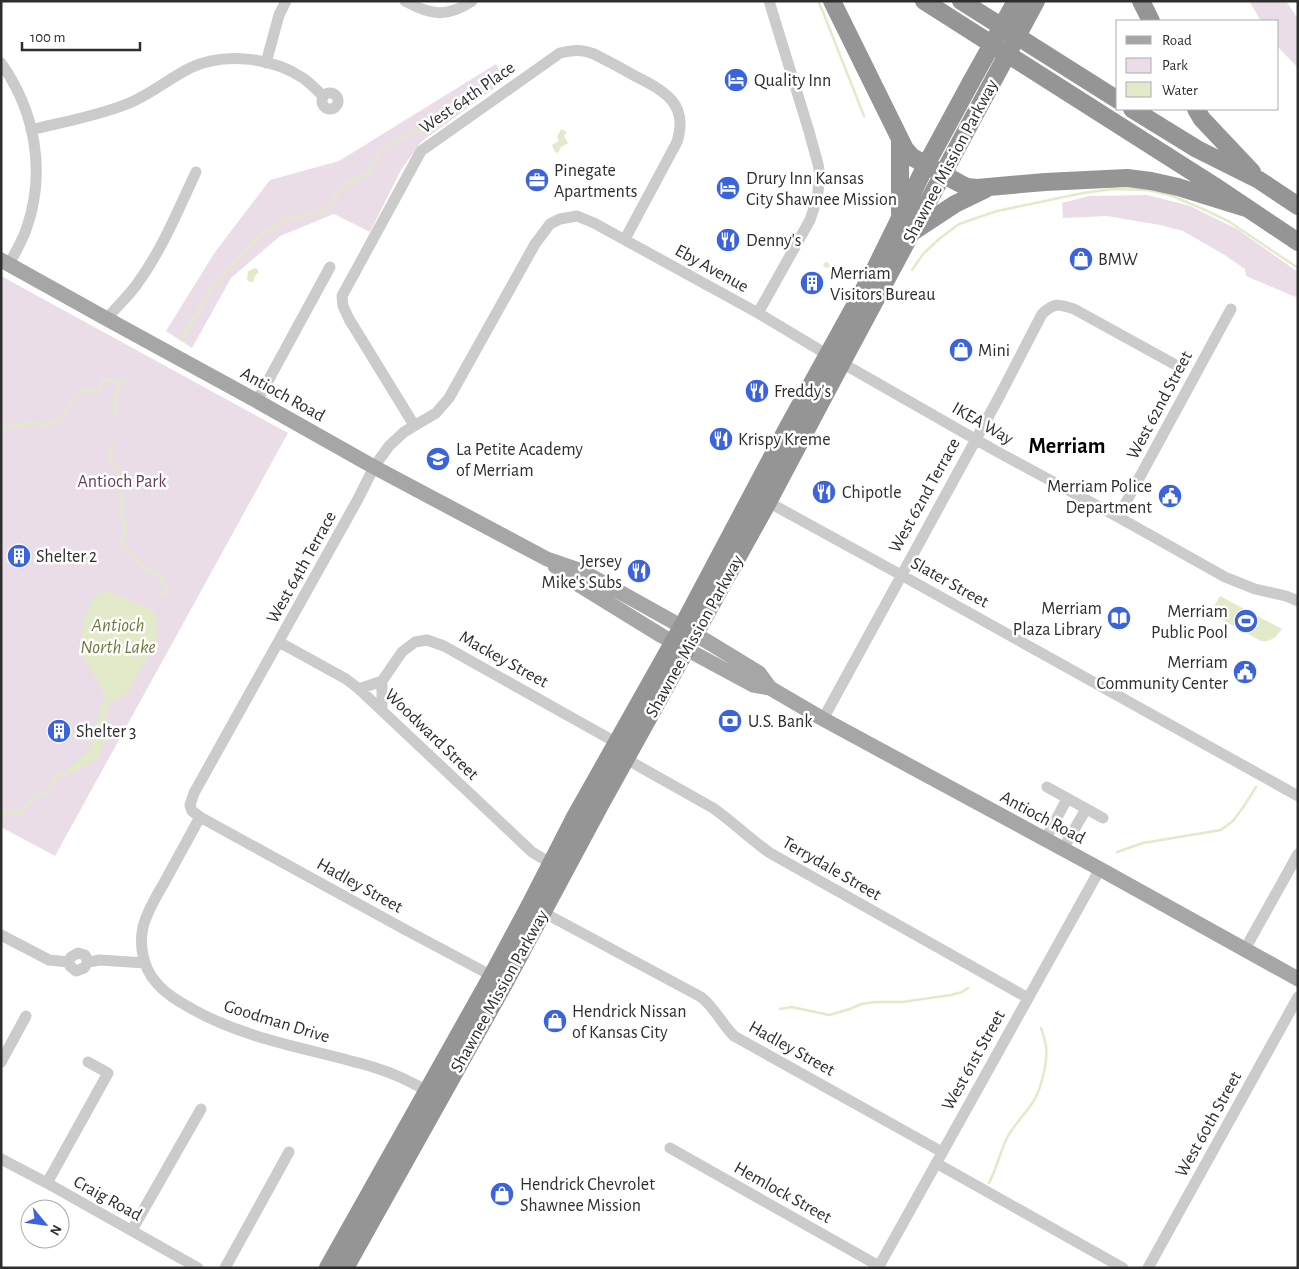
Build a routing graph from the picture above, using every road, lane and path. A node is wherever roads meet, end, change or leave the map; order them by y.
1 (286, 1) edge
2 (405, 1) edge
3 (472, 1) edge
4 (770, 1) edge
5 (832, 1) edge
6 (924, 1) edge
7 (961, 1) edge
8 (1016, 1) edge
9 (1036, 1) edge
10 (1141, 1) edge
11 (1150, 20) edge
12 (1, 63) edge
13 (266, 63) junction
14 (323, 96) dead end
15 (1116, 99) edge
16 (1134, 110) edge
17 (1197, 110) edge
18 (31, 130) junction
19 (900, 140) junction
20 (926, 166) junction
21 (196, 172) dead end
22 (943, 175) junction
23 (1259, 180) junction
24 (990, 187) junction
25 (1298, 206) edge
26 (1249, 209) junction
27 (900, 217) junction
28 (560, 219) joint
29 (911, 233) junction
30 (625, 239) junction
31 (1298, 242) edge
32 (5, 263) edge
33 (330, 267) dead end
34 (1231, 309) dead end
35 (758, 313) junction
36 (107, 319) junction
37 (835, 359) junction
38 (1174, 364) dead end
39 (257, 401) junction
40 (414, 424) junction
41 (975, 439) junction
42 (777, 449) junction
43 (374, 467) junction
44 (768, 502) junction
45 (1118, 517) junction
46 (901, 574) junction
47 (1298, 601) edge
48 (684, 638) junction
49 (279, 642) junction
50 (382, 681) junction
51 (359, 688) junction
52 (382, 709) junction
53 (823, 719) junction
54 (617, 743) junction
55 (626, 759) junction
56 (1047, 788) dead end
57 (1298, 796) edge
58 (1067, 799) junction
59 (1086, 809) junction
60 (200, 817) junction
61 (1103, 818) dead end
62 (1045, 840) junction
63 (1063, 849) junction
64 (1298, 854) edge
65 (552, 864) junction
66 (1100, 869) junction
67 (537, 908) junction
68 (1, 935) edge
69 (1245, 949) junction
70 (145, 963) junction
71 (498, 979) junction
72 (1298, 979) edge
73 (1298, 996) edge
74 (1028, 998) junction
75 (26, 1016) dead end
76 (5, 1047) edge
77 (1, 1062) edge
78 (88, 1062) dead end
79 (433, 1095) junction
80 (201, 1109) dead end
81 (670, 1148) dead end
82 (289, 1152) dead end
83 (942, 1152) junction
84 (1, 1159) edge
85 (936, 1163) junction
86 (47, 1183) junction
87 (132, 1230) junction
88 (878, 1267) edge
89 (198, 1268) edge
90 (225, 1268) edge
91 (328, 1268) edge
92 (345, 1268) edge
93 (1123, 1268) edge
94 (1148, 1268) edge

1 - 13 street
2 - 3 street
4 - 35 street
5 - 19 highway
6 - 26 highway
7 - 15 highway
8 - 20 highway, Shawnee Mission Parkway, bridge
9 - 22 highway, Shawnee Mission Parkway, bridge
10 - 11 highway
12 - 18 street
13 - 14 street
13 - 18 street
16 - 23 highway
17 - 23 highway
18 - 32 street
19 - 20 highway
19 - 27 highway
20 - 22 highway
20 - 27 highway, Shawnee Mission Parkway
21 - 36 street
22 - 24 highway
22 - 29 highway, Shawnee Mission Parkway
23 - 25 highway
24 - 26 highway
24 - 29 highway
26 - 31 highway
27 - 37 highway, Shawnee Mission Parkway
28 - 30 street, Eby Avenue
28 - 40 street, West 64th Terrace
29 - 37 highway, Shawnee Mission Parkway
30 - 35 street, Eby Avenue
30 - 40 street, West 64th Place
32 - 36 main road, Antioch Road
33 - 39 street
34 - 45 street, West 62nd Street
35 - 37 street, Eby Avenue
36 - 39 main road, Antioch Road
37 - 41 street, IKEA Way
37 - 42 highway, Shawnee Mission Parkway
37 - 44 highway, Shawnee Mission Parkway
38 - 41 street, West 62nd Terrace
39 - 43 main road, Antioch Road
40 - 43 street, West 64th Terrace
41 - 45 street, IKEA Way
41 - 46 street, West 62nd Terrace
42 - 44 highway
42 - 48 highway, Shawnee Mission Parkway
43 - 48 main road, Antioch Road
43 - 49 street, West 64th Terrace
44 - 46 street, Slater Street
44 - 48 highway, Shawnee Mission Parkway
45 - 47 street, IKEA Way
46 - 53 street, West 62nd Terrace
46 - 57 street, Slater Street
48 - 53 main road, Antioch Road
48 - 54 highway, Shawnee Mission Parkway
48 - 55 highway, Shawnee Mission Parkway
49 - 51 street, Woodward Street
49 - 60 street, West 64th Terrace
50 - 51 street
50 - 52 street
50 - 54 street, Mackey Street
51 - 52 street, Woodward Street
52 - 65 street, Woodward Street
53 - 62 main road, Antioch Road
54 - 65 highway, Shawnee Mission Parkway
55 - 67 highway, Shawnee Mission Parkway
55 - 74 street, Terrydale Street
56 - 58 street
58 - 59 street
58 - 62 street
59 - 61 street
59 - 63 street
60 - 70 street
60 - 71 street, Hadley Street
62 - 63 main road, Antioch Road
63 - 66 main road, Antioch Road
64 - 69 street
65 - 67 highway, Shawnee Mission Parkway
66 - 69 main road, Antioch Road
66 - 74 street, West 61st Street
67 - 71 highway, Shawnee Mission Parkway
67 - 83 street, Hadley Street
68 - 70 street
69 - 72 main road, Antioch Road
70 - 79 street, Goodman Drive
71 - 79 highway, Shawnee Mission Parkway
73 - 94 street, West 60th Street
74 - 83 street, West 61st Street
75 - 76 street
76 - 77 street
78 - 86 street
79 - 91 highway, Shawnee Mission Parkway
79 - 92 highway, Shawnee Mission Parkway
80 - 87 street
81 - 88 street, Hemlock Street
82 - 90 street
83 - 85 street, West 61st Street
84 - 86 street, Craig Road
85 - 88 street, West 61st Street
85 - 93 street
86 - 87 street, Craig Road
87 - 89 street, Craig Road

